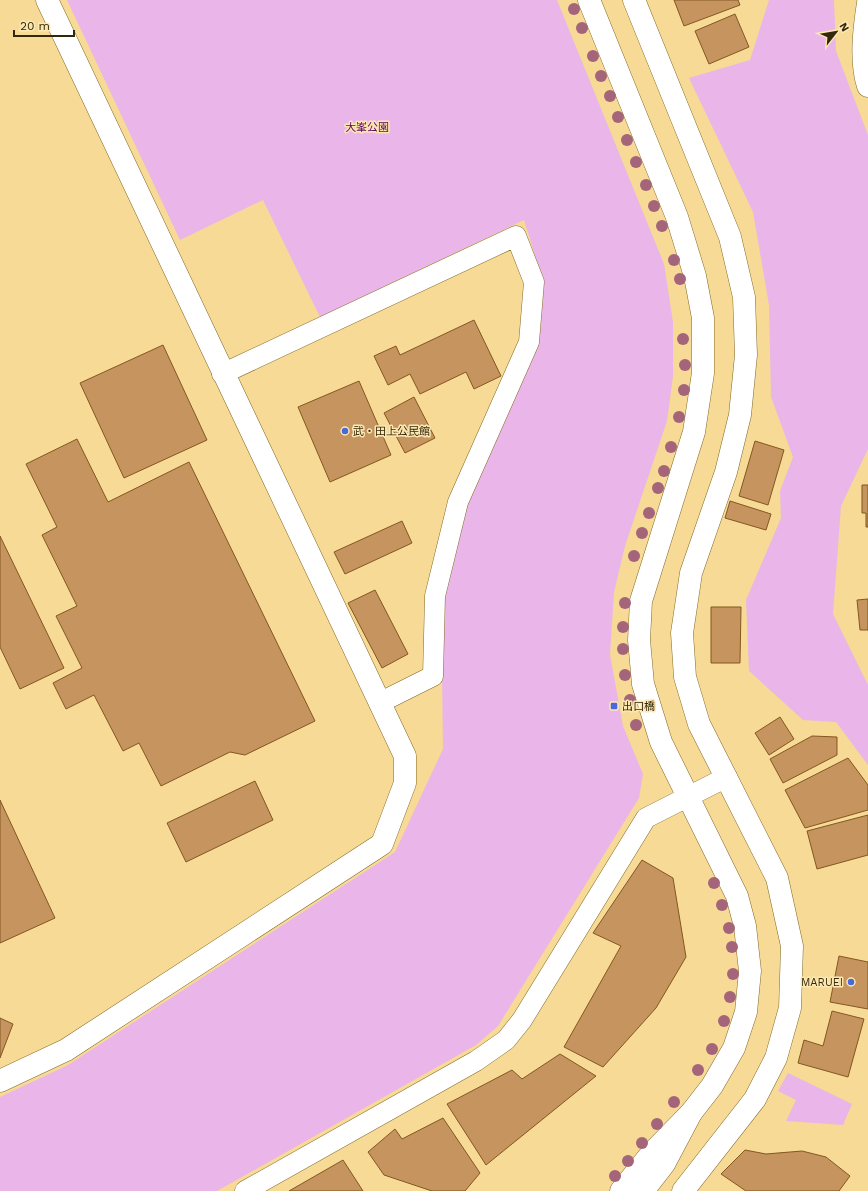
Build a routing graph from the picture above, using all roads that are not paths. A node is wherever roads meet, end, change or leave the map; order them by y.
1 (46, 0) edge
2 (589, 0) edge
3 (634, 0) edge
4 (868, 3) edge
5 (868, 86) edge
6 (222, 374) junction
7 (379, 703) junction
8 (727, 777) junction
9 (687, 796) junction
10 (0, 1081) edge
11 (691, 1113) junction
12 (245, 1191) edge
13 (621, 1191) edge
14 (643, 1191) edge
15 (683, 1191) edge

1 - 6 main road
2 - 9 main road
3 - 8 main road
4 - 5 main road
6 - 7 main road
6 - 7 street
7 - 10 main road
8 - 9 street
8 - 15 main road
9 - 11 main road
9 - 12 street
11 - 13 main road
11 - 14 main road

